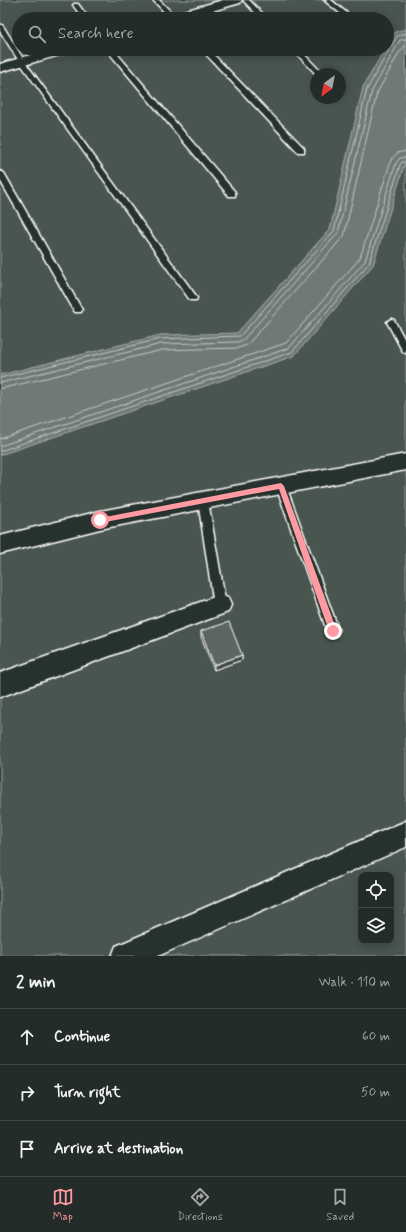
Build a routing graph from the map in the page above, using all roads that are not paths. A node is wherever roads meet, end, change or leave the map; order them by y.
1 (156, 0) edge
2 (236, 0) edge
3 (246, 0) edge
4 (327, 0) edge
5 (76, 5) dead end
6 (81, 12) edge
7 (167, 12) edge
8 (196, 12) edge
9 (258, 12) edge
10 (342, 12) edge
11 (0, 26) edge
12 (12, 46) edge
13 (18, 56) edge
14 (42, 56) edge
15 (114, 56) edge
16 (211, 56) edge
17 (302, 56) edge
18 (22, 62) junction
19 (0, 68) edge
20 (314, 68) edge
21 (301, 150) dead end
22 (0, 173) edge
23 (232, 194) dead end
24 (193, 298) dead end
25 (78, 310) dead end
26 (391, 322) dead end
27 (406, 350) edge
28 (406, 462) edge
29 (281, 486) junction
30 (203, 501) junction
31 (0, 545) edge
32 (220, 605) joint
33 (333, 631) dead end
34 (0, 685) edge
35 (406, 834) edge
36 (126, 956) edge

1 - 7 lane
2 - 8 street
3 - 9 lane
4 - 10 lane
5 - 6 lane
11 - 12 lane
13 - 18 lane
14 - 18 street
15 - 23 lane
16 - 21 lane
17 - 20 lane
18 - 19 street
18 - 24 lane
22 - 25 lane
26 - 27 lane
28 - 29 street
29 - 30 street
29 - 33 lane
30 - 31 street
30 - 32 lane
32 - 34 street
35 - 36 street

